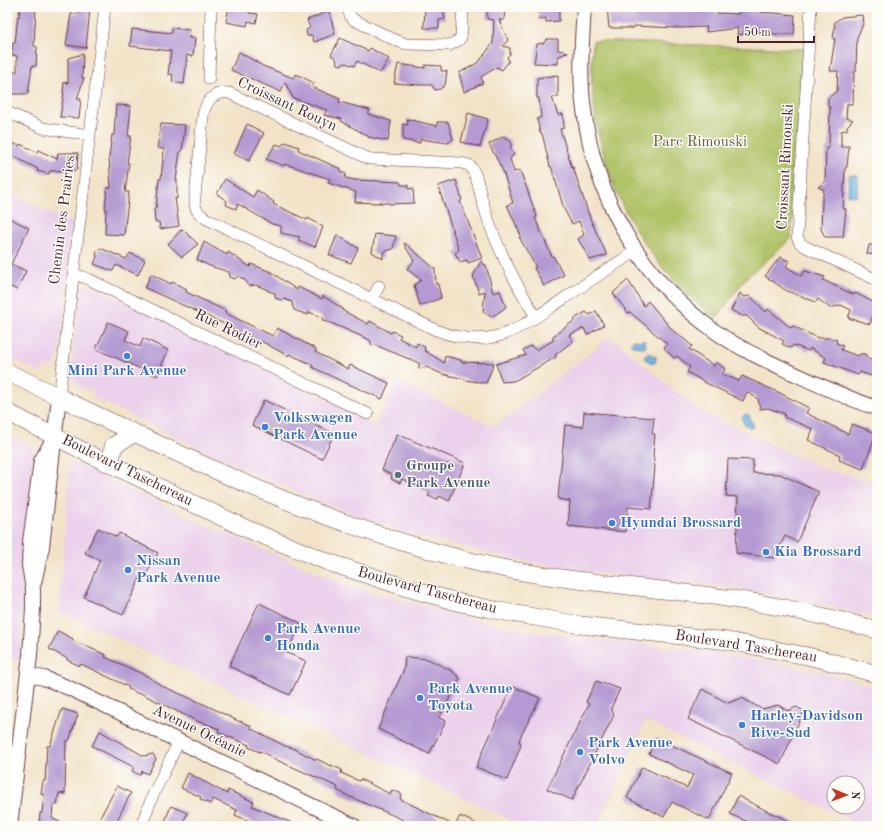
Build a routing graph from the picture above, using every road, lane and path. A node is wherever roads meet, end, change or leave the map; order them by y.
1 (105, 7) edge
2 (211, 7) edge
3 (348, 7) edge
4 (463, 7) edge
5 (584, 7) edge
6 (811, 7) edge
7 (209, 79) dead end
8 (7, 112) edge
9 (90, 134) junction
10 (636, 251) junction
11 (74, 274) junction
12 (877, 280) edge
13 (379, 286) dead end
14 (372, 299) junction
15 (536, 317) junction
16 (7, 372) edge
17 (60, 397) junction
18 (877, 408) edge
19 (7, 412) edge
20 (368, 414) dead end
21 (135, 433) junction
22 (55, 436) junction
23 (111, 464) junction
24 (877, 630) edge
25 (877, 674) edge
26 (28, 675) junction
27 (178, 741) junction
28 (10, 826) edge
29 (141, 826) edge
30 (354, 826) edge

1 - 9 street, Chemin des Prairies
2 - 7 street
3 - 4 street
5 - 10 street
6 - 12 street, Croissant Rimouski
8 - 9 street
9 - 11 street, Chemin des Prairies
10 - 15 street, Croissant Rouyn
10 - 18 street
11 - 17 street, Chemin des Prairies
11 - 20 street, Rue Rodier
13 - 14 street
14 - 15 street, Croissant Rouyn
14 - 15 street, Croissant Rouyn
16 - 17 main road
17 - 21 main road
17 - 22 street, Chemin des Prairies
19 - 22 main road, Boulevard Taschereau
21 - 23 main road
21 - 24 main road
22 - 23 main road, Boulevard Taschereau
22 - 26 street, Chemin des Prairies
23 - 25 main road, Boulevard Taschereau
26 - 27 street, Avenue Océanie
26 - 28 street, Chemin des Prairies
27 - 29 street
27 - 30 street, Avenue Océanie

